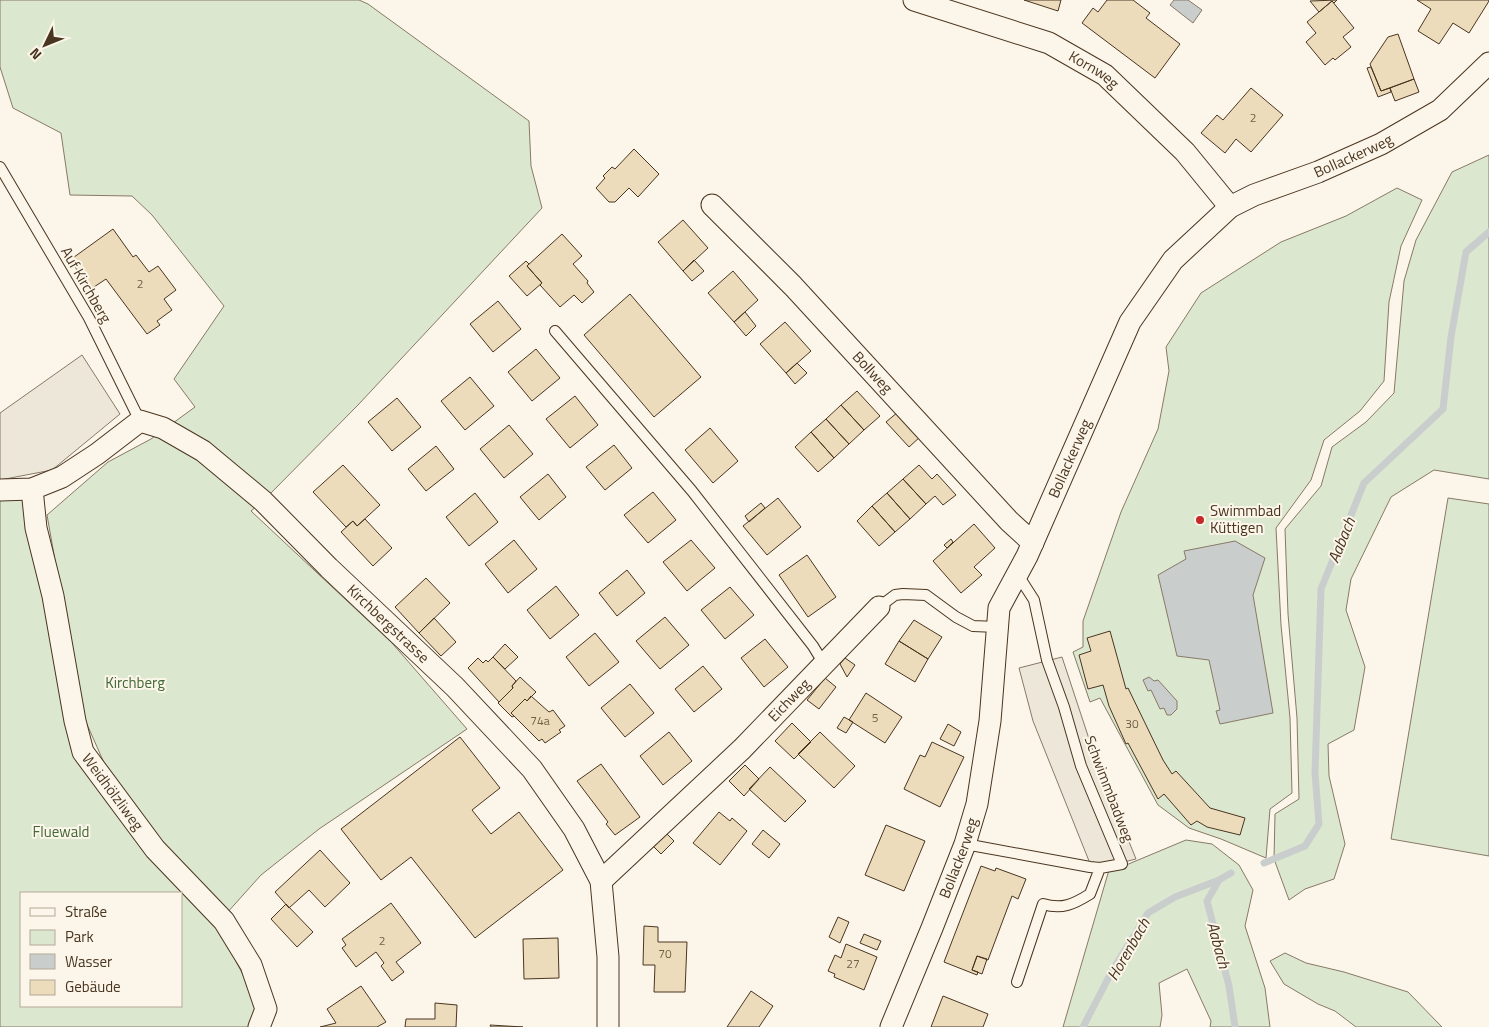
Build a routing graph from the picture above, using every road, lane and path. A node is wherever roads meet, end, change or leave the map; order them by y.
1 (914, 0) edge
2 (1489, 64) edge
3 (0, 167) edge
4 (712, 205) dead end
5 (1230, 207) junction
6 (556, 331) dead end
7 (140, 421) junction
8 (32, 489) junction
9 (0, 490) edge
10 (1032, 543) junction
11 (1018, 575) junction
12 (879, 607) joint
13 (998, 627) junction
14 (824, 664) junction
15 (964, 844) junction
16 (1100, 868) junction
17 (600, 881) junction
18 (1017, 982) dead end
19 (259, 1027) edge
20 (608, 1027) edge
21 (891, 1027) edge

1 - 5 street, Kornweg
2 - 5 street, Bollackerweg
3 - 7 lane, Auf Kirchberg
4 - 10 street, Bollweg
5 - 10 street, Bollackerweg
6 - 14 lane
7 - 8 street
7 - 17 street, Kirchbergstrasse
8 - 9 street
8 - 19 street, Weidhölzliweg
10 - 11 street, Bollackerweg
11 - 13 street, Bollackerweg
11 - 16 lane, Schwimmbadweg
12 - 13 lane, Eichweg
12 - 14 street, Eichweg
13 - 15 street, Bollackerweg
14 - 17 street, Eichweg
15 - 16 lane, Schwimmbadweg
15 - 21 street, Bollackerweg
16 - 18 lane
17 - 20 street, Kirchbergstrasse

